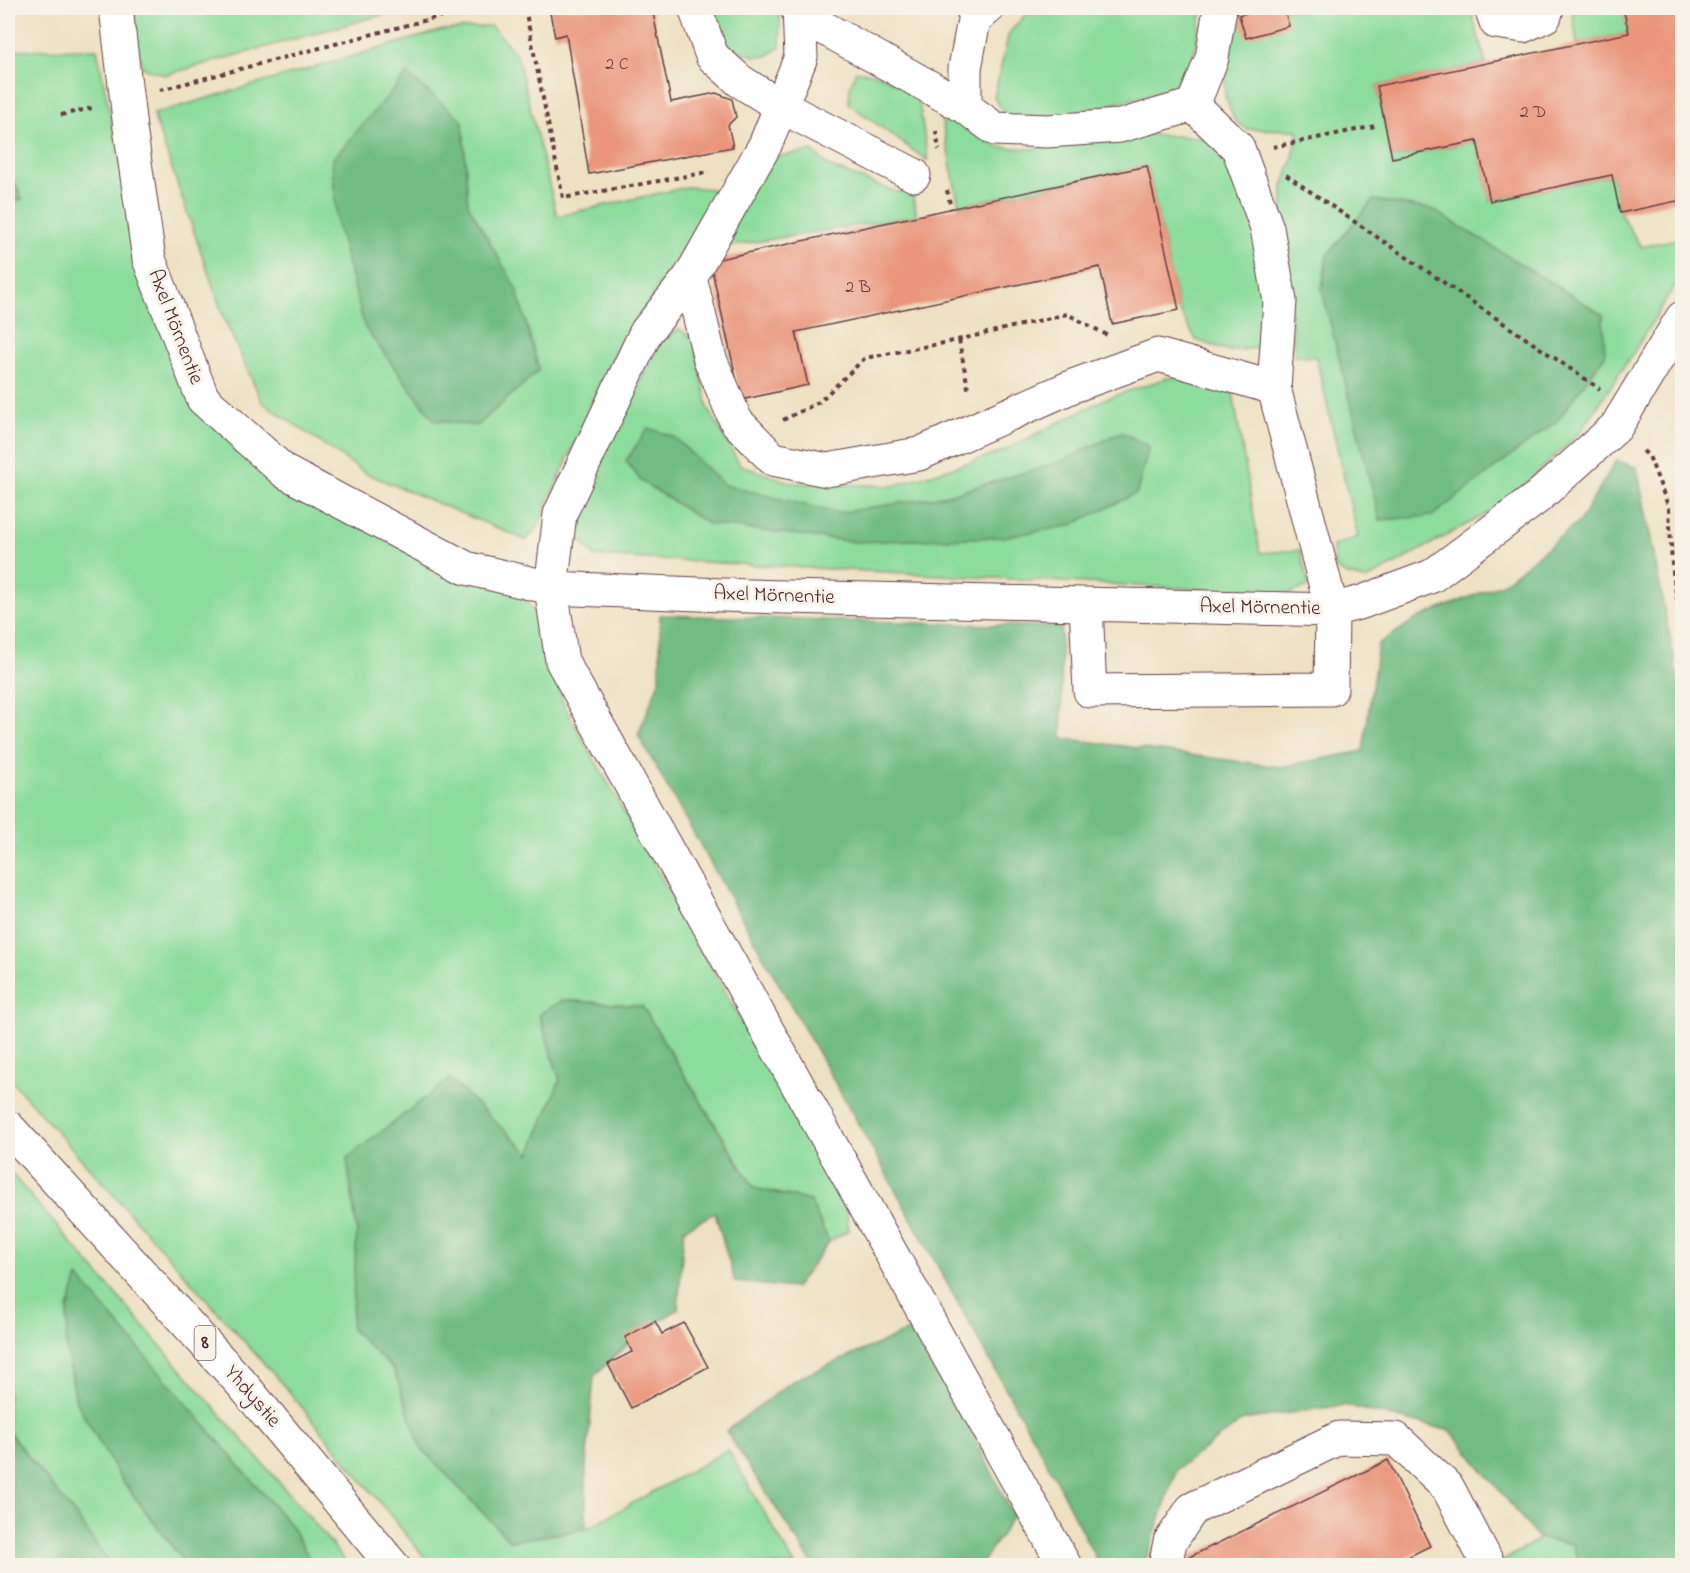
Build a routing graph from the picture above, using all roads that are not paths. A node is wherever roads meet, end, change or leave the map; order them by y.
1 (116, 8) edge
2 (694, 8) edge
3 (988, 8) edge
4 (1220, 8) edge
5 (1491, 8) edge
6 (1547, 8) edge
7 (799, 11) edge
8 (1193, 105) junction
9 (780, 106) junction
10 (965, 107) junction
11 (914, 175) dead end
12 (690, 277) junction
13 (1683, 318) edge
14 (1274, 388) junction
15 (551, 588) junction
16 (1086, 605) junction
17 (1332, 610) junction
18 (8, 1128) edge
19 (393, 1566) edge
20 (1065, 1566) edge
21 (1165, 1566) edge
22 (1489, 1566) edge

1 - 15 main road, Axel Mörnentie
2 - 9 main road
3 - 10 main road
4 - 8 main road
5 - 6 main road
7 - 9 main road
7 - 10 main road
8 - 10 main road
8 - 14 main road
9 - 11 main road
9 - 12 main road
12 - 14 main road
12 - 15 main road
13 - 17 main road, Axel Mörnentie
14 - 17 main road
15 - 16 main road, Axel Mörnentie
15 - 20 main road
16 - 17 main road, Axel Mörnentie
16 - 17 main road
18 - 19 main road, Yhdystie / 8
21 - 22 main road

